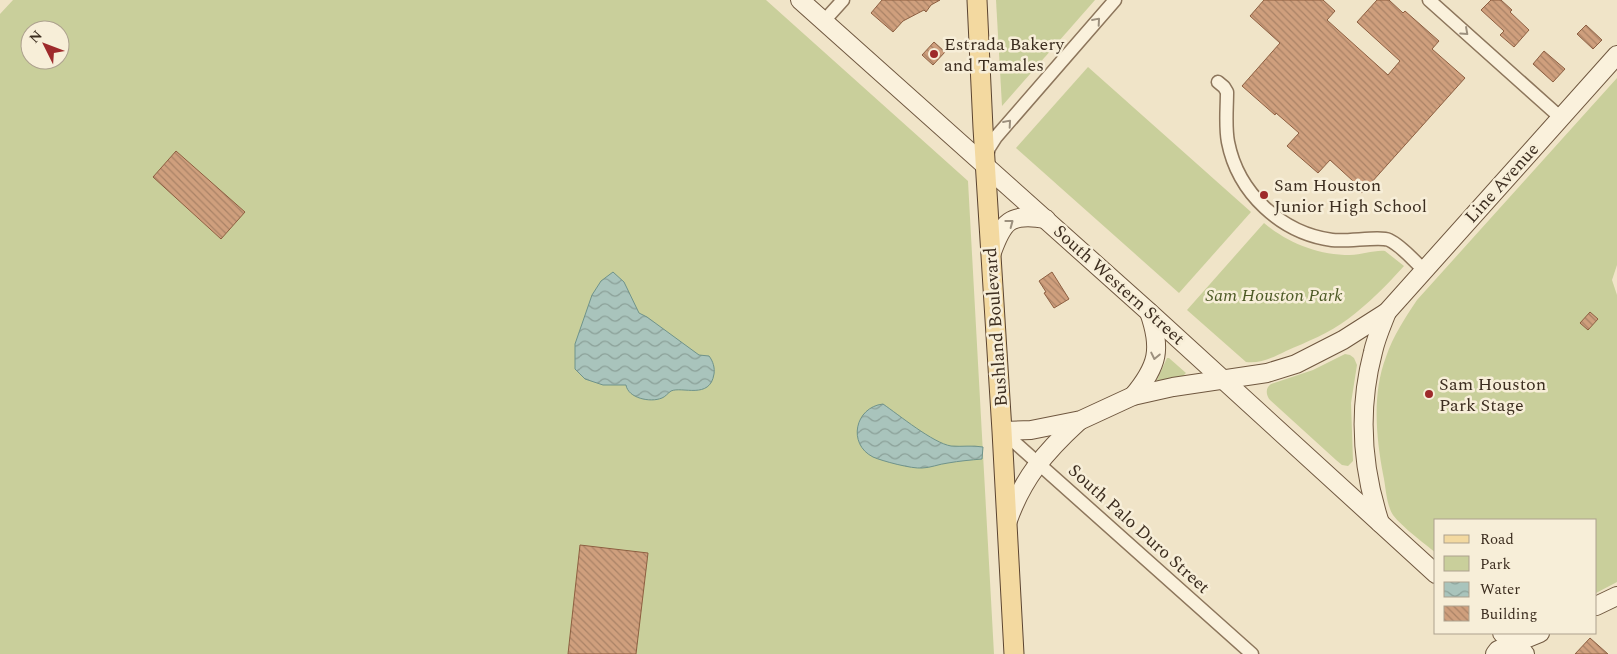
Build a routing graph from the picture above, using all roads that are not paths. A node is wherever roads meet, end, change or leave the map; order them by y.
1 (800, 0) edge
2 (843, 0) edge
3 (977, 0) edge
4 (1115, 0) edge
5 (1429, 0) edge
6 (824, 21) junction
7 (1617, 55) edge
8 (1218, 82) dead end
9 (1561, 118) junction
10 (985, 165) junction
11 (1046, 219) junction
12 (991, 255) junction
13 (1424, 270) junction
14 (1149, 312) junction
15 (1387, 312) junction
16 (1223, 380) junction
17 (1133, 396) junction
18 (1080, 420) junction
19 (1002, 432) junction
20 (1038, 463) junction
21 (1006, 523) junction
22 (1381, 524) junction
23 (1434, 572) edge
24 (1617, 596) edge
25 (1597, 606) edge
26 (1538, 634) edge
27 (1514, 644) edge
28 (1014, 654) edge
29 (1252, 654) edge
30 (1495, 654) edge

1 - 6 main road, South Western Street
2 - 6 street
3 - 10 main road, Bushland Boulevard
10 -> 4 street
5 -> 9 street
6 - 10 main road, South Western Street
7 - 9 main road, Line Avenue
8 - 13 street
9 - 13 main road, Line Avenue
10 - 11 main road, South Western Street
10 - 12 main road, Bushland Boulevard
12 -> 11 main road
11 - 14 main road, South Western Street
12 - 19 main road, Bushland Boulevard
13 - 15 main road, Line Avenue
14 - 16 main road, South Western Street
14 -> 17 main road
15 - 16 main road, Line Avenue
15 - 22 main road, Line Avenue
16 - 17 main road, Line Avenue
16 - 22 main road, South Western Street
17 - 18 main road, Line Avenue
18 - 19 main road
18 - 20 main road
19 - 20 street, South Palo Duro Street
19 - 21 main road, Bushland Boulevard
20 - 21 main road
20 - 29 street, South Palo Duro Street
21 - 28 main road, Bushland Boulevard
22 - 23 main road, South Western Street
24 - 25 main road
26 - 27 main road
27 - 30 main road

